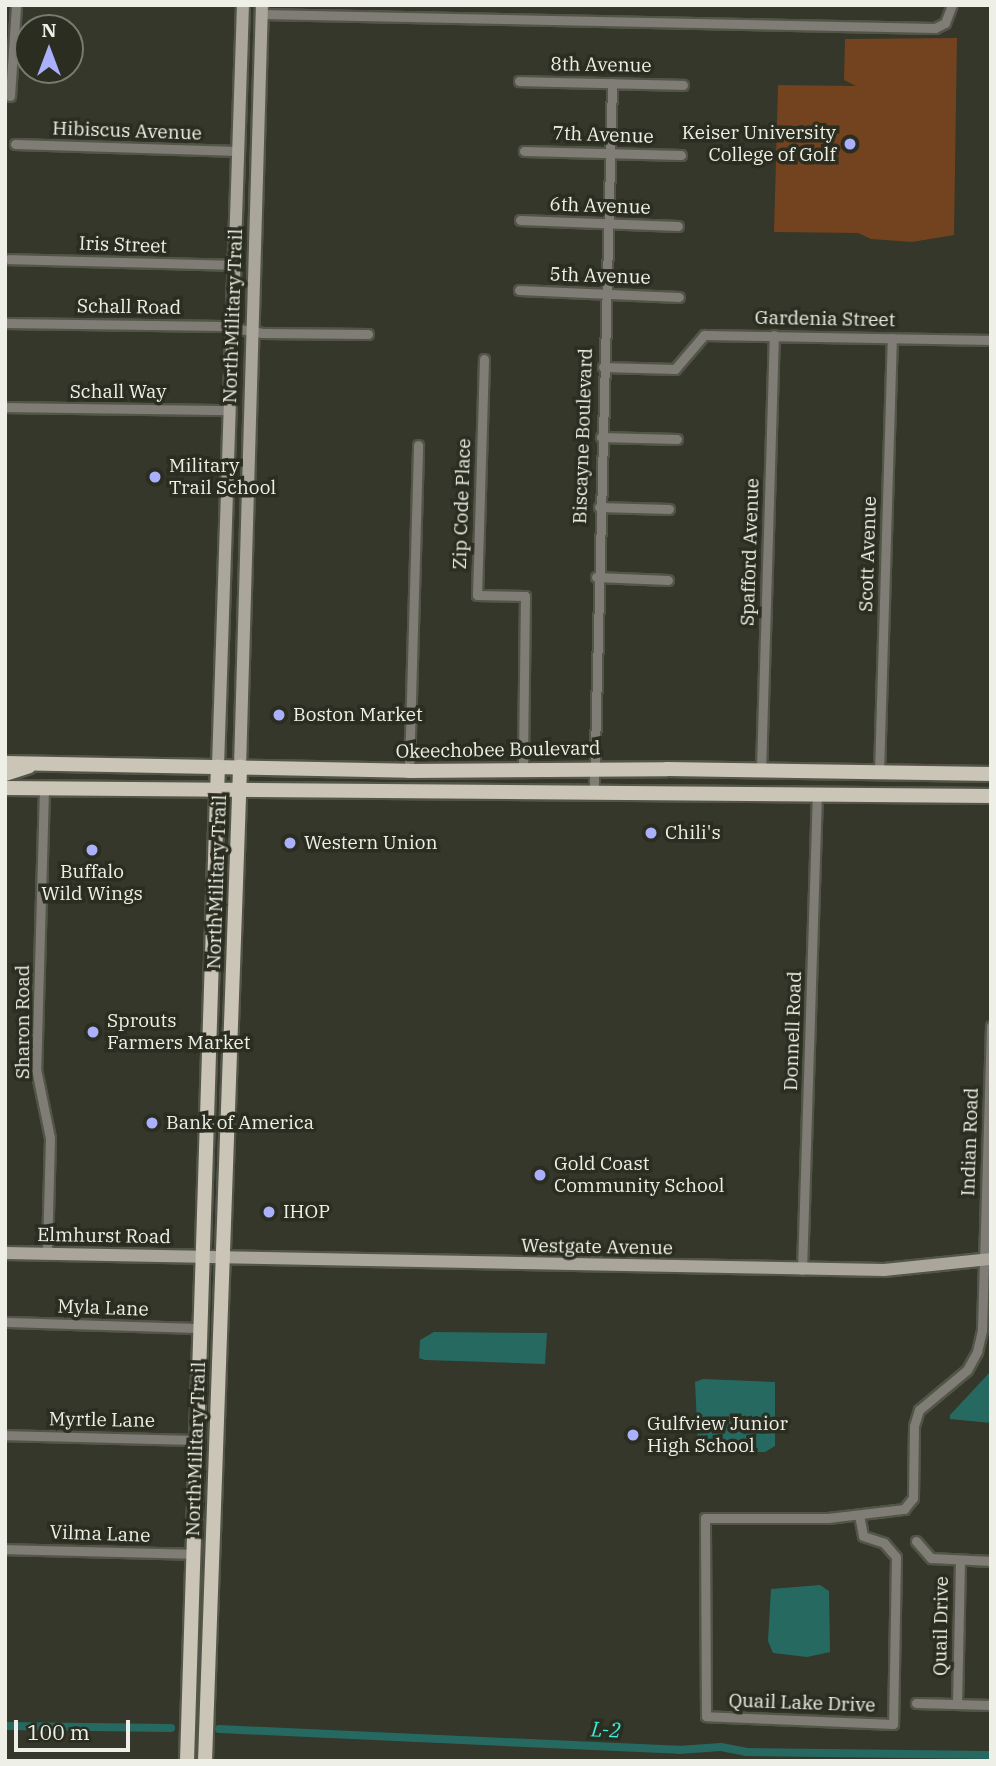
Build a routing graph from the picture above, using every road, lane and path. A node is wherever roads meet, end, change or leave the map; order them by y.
1 (16, 5) edge
2 (243, 5) edge
3 (951, 5) edge
4 (262, 9) edge
5 (519, 81) dead end
6 (612, 83) junction
7 (683, 85) dead end
8 (10, 96) dead end
9 (15, 144) dead end
10 (238, 151) junction
11 (524, 151) dead end
12 (610, 153) junction
13 (681, 155) dead end
14 (257, 173) junction
15 (520, 220) dead end
16 (608, 222) junction
17 (678, 226) dead end
18 (9, 259) dead end
19 (235, 265) junction
20 (519, 290) dead end
21 (606, 292) junction
22 (679, 297) dead end
23 (5, 323) edge
24 (233, 328) junction
25 (252, 331) junction
26 (368, 334) dead end
27 (774, 335) junction
28 (892, 338) junction
29 (991, 340) edge
30 (484, 359) dead end
31 (603, 367) junction
32 (5, 407) edge
33 (230, 410) junction
34 (601, 437) junction
35 (677, 439) dead end
36 (229, 440) junction
37 (418, 445) dead end
38 (248, 460) junction
39 (598, 507) junction
40 (669, 509) dead end
41 (596, 577) junction
42 (668, 580) dead end
43 (5, 763) edge
44 (33, 764) junction
45 (218, 766) junction
46 (240, 767) junction
47 (594, 769) junction
48 (761, 770) junction
49 (409, 771) junction
50 (523, 771) junction
51 (879, 772) junction
52 (5, 774) edge
53 (991, 774) edge
54 (5, 788) edge
55 (44, 789) junction
56 (594, 790) junction
57 (216, 792) junction
58 (239, 792) junction
59 (817, 793) junction
60 (991, 796) edge
61 (211, 980) junction
62 (991, 1026) edge
63 (227, 1085) junction
64 (5, 1253) edge
65 (47, 1254) junction
66 (202, 1256) junction
67 (222, 1257) junction
68 (987, 1259) edge
69 (802, 1270) junction
70 (5, 1322) edge
71 (200, 1328) junction
72 (5, 1435) edge
73 (198, 1440) junction
74 (859, 1515) junction
75 (195, 1529) junction
76 (916, 1541) dead end
77 (5, 1549) edge
78 (194, 1554) junction
79 (212, 1555) junction
80 (960, 1560) junction
81 (991, 1561) edge
82 (211, 1573) junction
83 (916, 1703) dead end
84 (957, 1704) junction
85 (991, 1705) edge
86 (187, 1761) edge
87 (205, 1761) edge

1 - 8 street
2 - 10 main road, North Military Trail
3 - 4 street
4 - 14 main road, North Military Trail
5 - 6 street, 8th Avenue
6 - 7 street, 8th Avenue
6 - 12 street, Biscayne Boulevard
9 - 10 street, Hibiscus Avenue
10 - 14 main road
10 - 19 main road, North Military Trail
11 - 12 street, 7th Avenue
12 - 13 street, 7th Avenue
12 - 16 street, Biscayne Boulevard
14 - 25 main road, North Military Trail
15 - 16 street, 6th Avenue
16 - 17 street, 6th Avenue
16 - 21 street, Biscayne Boulevard
18 - 19 street, Iris Street
19 - 24 main road, North Military Trail
20 - 21 street, 5th Avenue
21 - 22 street, 5th Avenue
21 - 31 street, Biscayne Boulevard
23 - 24 street, Schall Road
24 - 25 street, Schall Road
24 - 33 main road, North Military Trail
25 - 26 street, Schall Road
25 - 38 main road, North Military Trail
27 - 28 street, Gardenia Street
27 - 31 street, Gardenia Street
27 - 48 street, Spafford Avenue
28 - 29 street, Gardenia Street
28 - 51 street, Scott Avenue
30 - 50 street, Zip Code Place
31 - 34 street, Biscayne Boulevard
32 - 33 street, Schall Way
33 - 36 main road, North Military Trail
34 - 35 street
34 - 39 street, Biscayne Boulevard
36 - 38 main road
36 - 45 main road, North Military Trail
37 - 49 street
38 - 46 main road, North Military Trail
39 - 40 street
39 - 41 street, Biscayne Boulevard
41 - 42 street
41 - 47 street, Biscayne Boulevard
43 - 44 main road, Okeechobee Boulevard
44 - 45 main road, Okeechobee Boulevard
44 - 52 main road
45 - 46 main road, Okeechobee Boulevard
45 - 57 main road, North Military Trail
46 - 49 main road, Okeechobee Boulevard
46 - 58 main road, North Military Trail
47 - 48 main road, Okeechobee Boulevard
47 - 50 main road, Okeechobee Boulevard
47 - 56 street, Biscayne Boulevard
48 - 51 main road, Okeechobee Boulevard
49 - 50 main road, Okeechobee Boulevard
51 - 53 main road, Okeechobee Boulevard
54 - 55 main road
55 - 57 main road
55 - 65 street, Sharon Road
56 - 58 main road
56 - 59 main road
57 - 58 main road
57 - 61 main road, North Military Trail
58 - 63 main road, North Military Trail
59 - 60 main road
59 - 69 street, Donnell Road
61 - 63 main road
61 - 66 main road, North Military Trail
62 - 68 street, Indian Road
63 - 67 main road, North Military Trail
64 - 65 main road, Elmhurst Road
65 - 66 main road, Elmhurst Road
66 - 67 main road, Westgate Avenue
66 - 71 main road, North Military Trail
67 - 69 main road, Westgate Avenue
67 - 79 main road, North Military Trail
68 - 69 main road, Westgate Avenue
68 - 74 street, Quail Lake Drive
70 - 71 street, Myla Lane
71 - 73 main road, North Military Trail
72 - 73 street, Myrtle Lane
73 - 75 main road, North Military Trail
74 - 74 street, Quail Lake Drive
75 - 78 main road, North Military Trail
75 - 79 main road
76 - 80 street, Quail Drive
77 - 78 street, Vilma Lane
78 - 82 main road
78 - 86 main road, North Military Trail
79 - 82 main road, North Military Trail
80 - 81 street
80 - 84 street, Quail Drive
82 - 87 main road, North Military Trail
83 - 84 street
84 - 85 street

